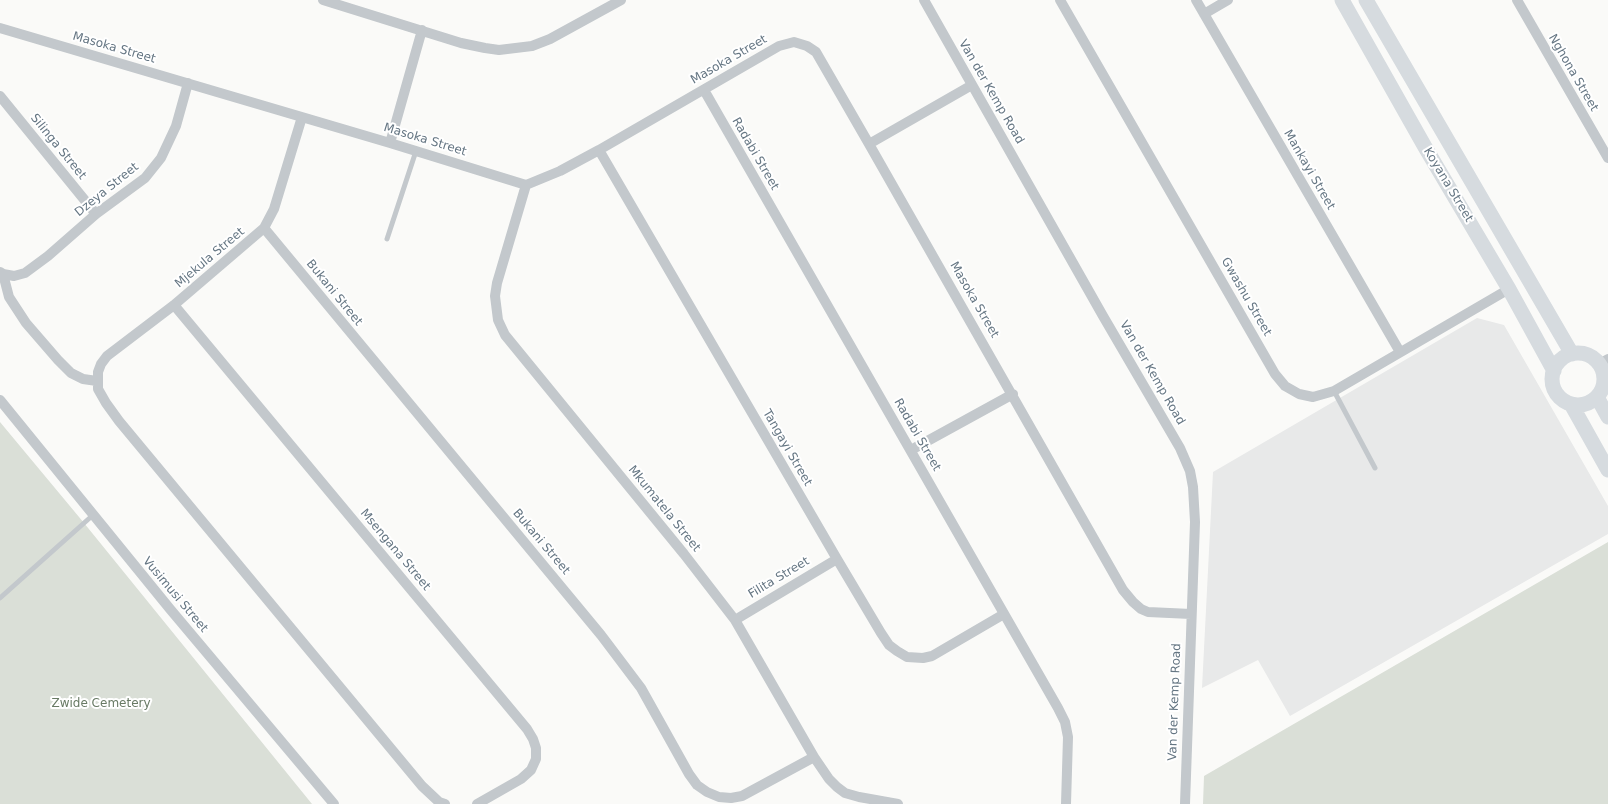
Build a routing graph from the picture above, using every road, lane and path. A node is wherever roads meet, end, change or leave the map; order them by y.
1 (322, 0) edge
2 (621, 0) edge
3 (924, 0) edge
4 (1060, 0) edge
5 (1196, 0) edge
6 (1228, 0) edge
7 (1342, 0) edge
8 (1366, 0) edge
9 (1517, 0) edge
10 (609, 3) edge
11 (1204, 14) junction
12 (0, 28) edge
13 (422, 30) junction
14 (188, 83) junction
15 (972, 85) junction
16 (704, 90) junction
17 (0, 96) edge
18 (302, 117) junction
19 (390, 143) junction
20 (869, 144) junction
21 (600, 150) junction
22 (416, 151) junction
23 (1608, 158) edge
24 (526, 185) junction
25 (96, 214) junction
26 (264, 228) junction
27 (387, 239) dead end
28 (1, 273) edge
29 (1509, 289) junction
30 (174, 305) junction
31 (1400, 352) junction
32 (1572, 354) junction
33 (1604, 361) edge
34 (1554, 371) junction
35 (98, 385) junction
36 (1334, 391) junction
37 (1013, 394) junction
38 (1597, 397) junction
39 (0, 400) edge
40 (1571, 404) junction
41 (1608, 417) edge
42 (911, 450) junction
43 (1375, 468) dead end
44 (1608, 470) edge
45 (93, 515) junction
46 (837, 559) junction
47 (0, 598) edge
48 (1004, 614) junction
49 (1191, 614) junction
50 (734, 620) junction
51 (814, 757) junction
52 (334, 804) edge
53 (445, 804) edge
54 (477, 804) edge
55 (898, 804) edge
56 (1066, 804) edge
57 (1184, 804) edge

1 - 13 street
2 - 10 street
3 - 15 street, Van der Kemp Road
4 - 36 street, Gwashu Street
5 - 11 street, Mankayi Street
6 - 11 street
7 - 29 main road, Koyana Street
8 - 32 main road, Koyana Street
9 - 23 street, Nghona Street
10 - 13 street
11 - 31 street, Mankayi Street
12 - 14 street, Masoka Street
13 - 19 street
14 - 18 street, Masoka Street
14 - 25 street, Dzeya Street
15 - 20 street
15 - 49 street, Van der Kemp Road
16 - 20 street, Masoka Street
16 - 21 street, Masoka Street
16 - 42 street, Radabi Street
17 - 25 street, Silinga Street
18 - 19 street, Masoka Street
18 - 26 street, Mjekula Street
19 - 22 street, Masoka Street
20 - 37 street, Masoka Street
21 - 24 street, Masoka Street
21 - 46 street, Tangayi Street
22 - 24 street, Masoka Street
22 - 27 lane
24 - 50 street, Mkumatela Street
25 - 28 street, Dzeya Street
26 - 30 street, Mjekula Street
26 - 51 street, Bukani Street
28 - 35 street
29 - 31 street, Gwashu Street
29 - 34 main road, Koyana Street
30 - 35 street, Mjekula Street
30 - 54 street, Msengana Street
31 - 36 street, Gwashu Street
32 - 33 main road
32 - 34 main road
33 - 38 main road
34 - 40 main road, Koyana Street
35 - 53 street
36 - 43 lane
37 - 42 street
37 - 49 street, Masoka Street
38 - 40 main road
38 - 41 main road
39 - 45 street, Vusimusi Street
40 - 44 main road, Koyana Street
42 - 48 street, Radabi Street
45 - 47 lane
45 - 52 street, Vusimusi Street
46 - 48 street, Tangayi Street
46 - 50 street, Filita Street
48 - 56 street, Radabi Street
49 - 57 street, Van der Kemp Road
50 - 51 street, Mkumatela Street
51 - 55 street, Mkumatela Street

